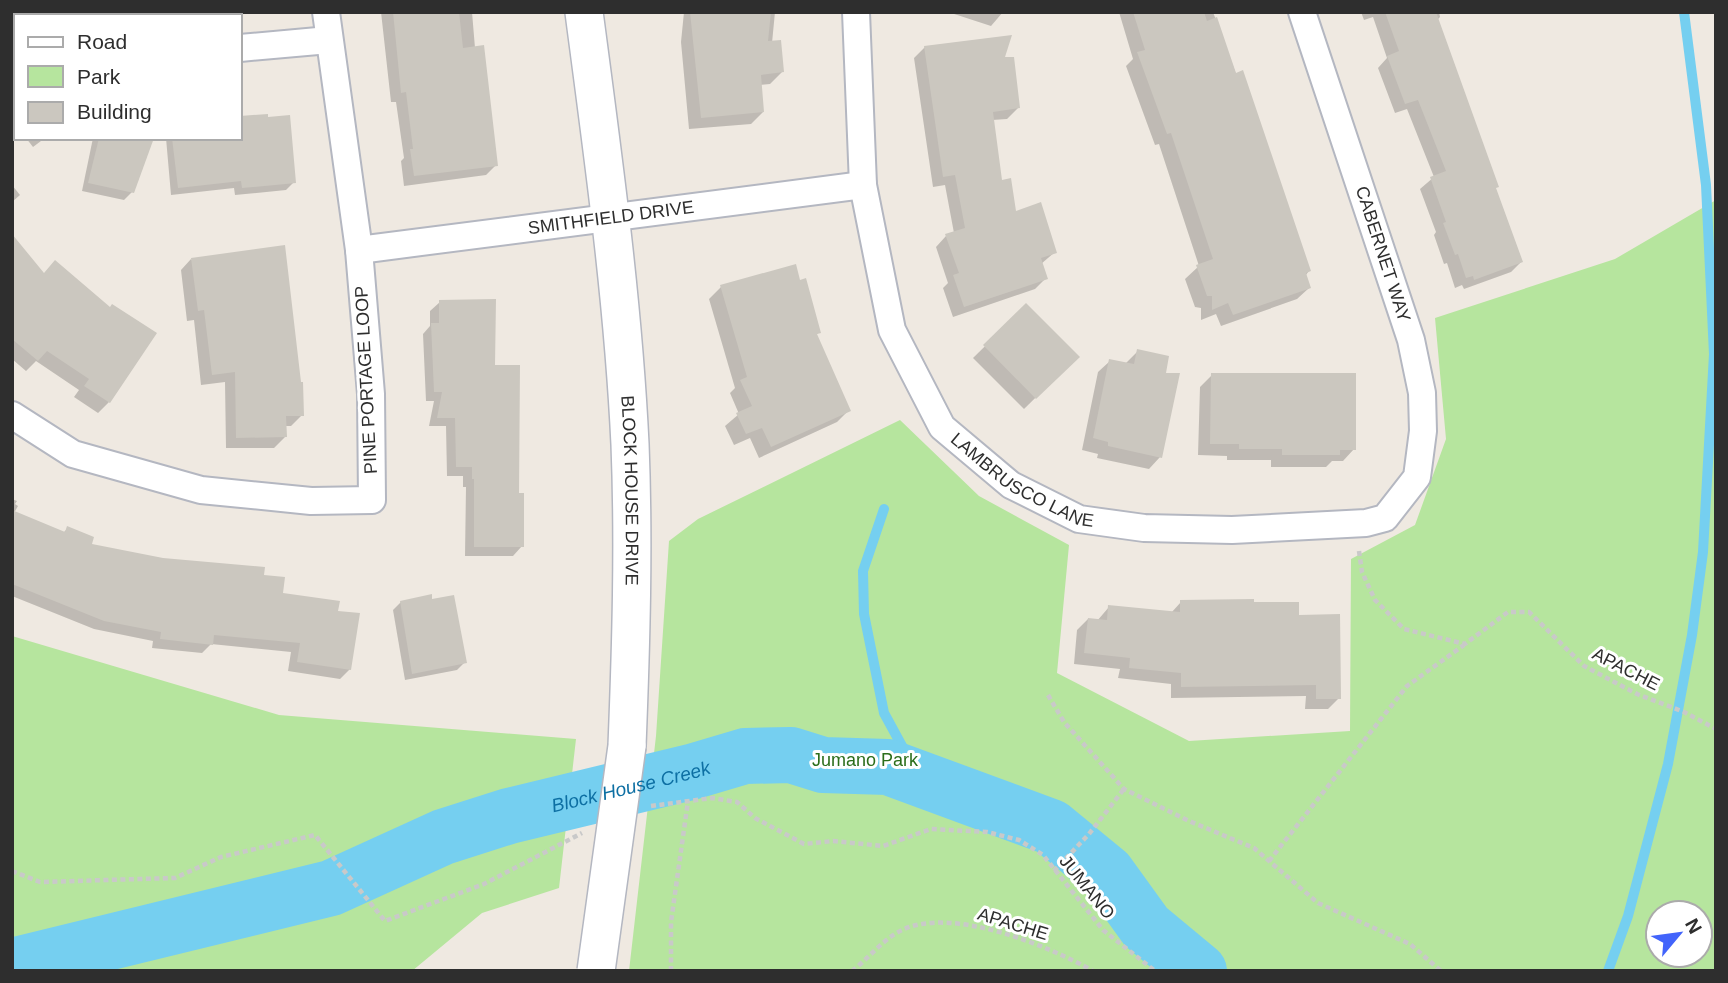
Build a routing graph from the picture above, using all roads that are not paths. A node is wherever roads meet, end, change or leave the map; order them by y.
1 (326, 12) edge
2 (583, 12) edge
3 (856, 12) edge
4 (1303, 12) edge
5 (329, 40) junction
6 (242, 48) edge
7 (863, 185) junction
8 (612, 217) junction
9 (359, 250) junction
10 (12, 415) edge
11 (1402, 497) joint
12 (596, 971) edge

1 - 5 street, PINE PORTAGE LOOP
2 - 8 street, BLOCK HOUSE DRIVE
3 - 7 street, LAMBRUSCO LANE
4 - 11 street, CABERNET WAY
5 - 6 street
5 - 9 street, PINE PORTAGE LOOP
7 - 8 street, SMITHFIELD DRIVE
7 - 11 street, LAMBRUSCO LANE
8 - 9 street, SMITHFIELD DRIVE
8 - 12 street, BLOCK HOUSE DRIVE, bridge
9 - 10 street, PINE PORTAGE LOOP

